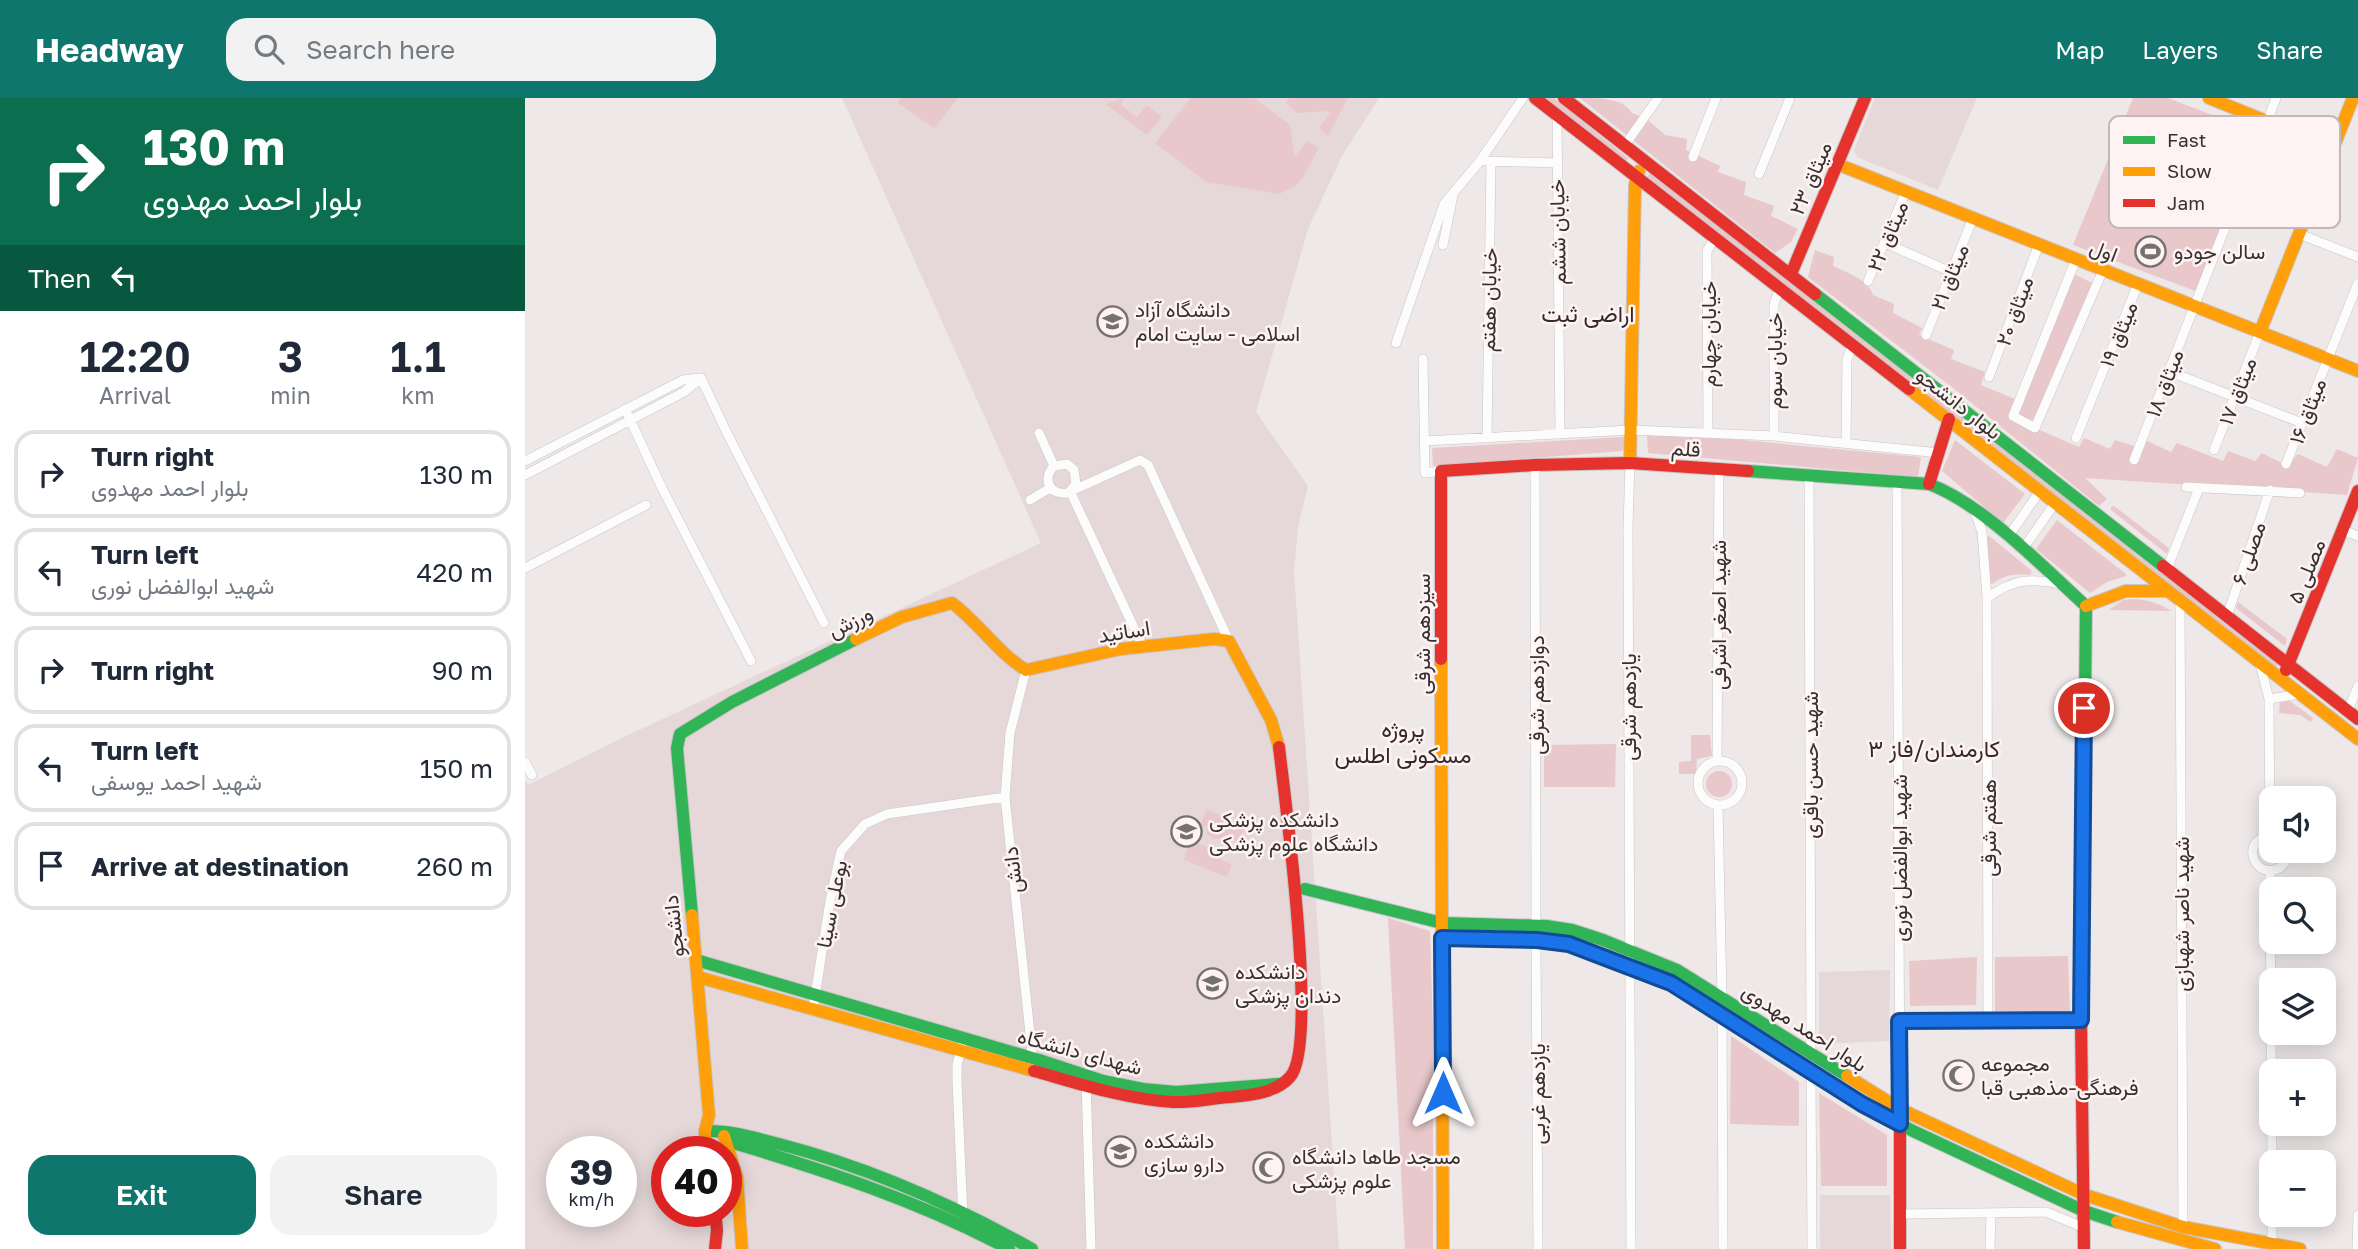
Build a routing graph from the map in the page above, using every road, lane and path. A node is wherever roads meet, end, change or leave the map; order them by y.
1 (1523, 98) edge
2 (1535, 98) edge
3 (1564, 98) edge
4 (1716, 98) edge
5 (1790, 98) edge
6 (1865, 98) edge
7 (2276, 98) edge
8 (2353, 98) edge
9 (2213, 99) edge
10 (1653, 100) edge
11 (1557, 115) junction
12 (2265, 116) edge
13 (2268, 116) edge
14 (2340, 130) edge
15 (1625, 145) junction
16 (1693, 157) dead end
17 (1480, 161) junction
18 (1646, 161) junction
19 (1490, 162) junction
20 (1556, 163) junction
21 (1837, 164) junction
22 (1759, 174) dead end
23 (1636, 176) junction
24 (1906, 191) junction
25 (1453, 193) junction
26 (1973, 218) junction
27 (2225, 228) edge
28 (2301, 228) edge
29 (2299, 234) junction
30 (1715, 237) junction
31 (1885, 243) junction
32 (2039, 244) junction
33 (1443, 245) dead end
34 (2358, 257) edge
35 (2076, 260) junction
36 (2103, 270) junction
37 (1951, 271) junction
38 (1791, 274) junction
39 (1868, 281) dead end
40 (2358, 283) edge
41 (2138, 284) junction
42 (1780, 288) junction
43 (2194, 306) junction
44 (2260, 332) junction
45 (1926, 335) dead end
46 (1397, 343) dead end
47 (1853, 344) junction
48 (1423, 359) dead end
49 (2328, 359) junction
50 (2168, 371) junction
51 (2358, 371) edge
52 (1989, 377) dead end
53 (701, 378) junction
54 (2235, 396) junction
55 (625, 409) junction
56 (1949, 419) junction
57 (630, 422) junction
58 (2302, 423) junction
59 (1630, 430) junction
60 (1039, 433) dead end
61 (1708, 433) junction
62 (1560, 434) junction
63 (1774, 436) junction
64 (1487, 438) junction
65 (2076, 438) dead end
66 (1423, 441) junction
67 (1846, 443) junction
68 (2214, 450) dead end
69 (1938, 453) junction
70 (2134, 460) dead end
71 (525, 461) edge
72 (1630, 463) junction
73 (2287, 464) dead end
74 (1535, 465) junction
75 (1054, 466) junction
76 (1719, 469) junction
77 (1441, 471) junction
78 (525, 475) edge
79 (1809, 476) junction
80 (1898, 482) junction
81 (1929, 484) junction
82 (2186, 487) dead end
83 (1050, 488) junction
84 (2199, 488) junction
85 (2270, 490) junction
86 (1070, 491) junction
87 (2040, 491) junction
88 (2358, 491) edge
89 (2300, 493) dead end
90 (1030, 500) dead end
91 (2055, 503) junction
92 (646, 505) dead end
93 (1975, 511) junction
94 (2343, 530) junction
95 (2358, 536) edge
96 (2008, 537) junction
97 (2023, 549) junction
98 (525, 568) edge
99 (2167, 569) junction
100 (2061, 584) junction
101 (2168, 591) junction
102 (1987, 598) junction
103 (2180, 600) junction
104 (2086, 606) junction
105 (2227, 616) junction
106 (824, 623) dead end
107 (1229, 640) junction
108 (1143, 647) junction
109 (751, 662) dead end
110 (2259, 662) junction
111 (2289, 665) junction
112 (1026, 670) junction
113 (2282, 679) junction
114 (2358, 686) edge
115 (2300, 694) junction
116 (2269, 699) junction
117 (2353, 715) edge
118 (680, 734) joint
119 (2358, 739) edge
120 (1717, 761) junction
121 (525, 762) edge
122 (532, 775) dead end
123 (2270, 786) edge
124 (1005, 797) junction
125 (1718, 806) junction
126 (2259, 840) edge
127 (2283, 863) edge
128 (2270, 870) junction
129 (1305, 888) dead end
130 (1442, 923) junction
131 (1537, 925) junction
132 (1442, 938) junction
133 (1537, 940) junction
134 (1629, 952) junction
135 (696, 960) junction
136 (1629, 967) junction
137 (698, 977) junction
138 (815, 994) junction
139 (1722, 996) junction
140 (813, 1009) junction
141 (1722, 1013) junction
142 (1988, 1020) junction
143 (2081, 1020) junction
144 (1899, 1021) junction
145 (965, 1038) junction
146 (960, 1051) junction
147 (1811, 1054) junction
148 (1033, 1065) junction
149 (1811, 1071) junction
150 (1086, 1080) junction
151 (1900, 1108) junction
152 (709, 1115) junction
153 (1900, 1124) junction
154 (705, 1131) junction
155 (724, 1135) junction
156 (705, 1136) edge
157 (2272, 1150) edge
158 (2085, 1195) junction
159 (2084, 1211) junction
160 (1991, 1213) junction
161 (1901, 1214) junction
162 (2358, 1215) edge
163 (962, 1219) junction
164 (717, 1227) edge
165 (2183, 1227) junction
166 (2272, 1227) edge
167 (2085, 1228) junction
168 (2183, 1245) edge
169 (2272, 1247) edge
170 (715, 1249) edge
171 (742, 1249) edge
172 (1009, 1249) edge
173 (1032, 1249) edge
174 (1091, 1249) edge
175 (1443, 1249) edge
176 (1538, 1249) edge
177 (1631, 1249) edge
178 (1723, 1249) edge
179 (1812, 1249) edge
180 (1900, 1249) edge
181 (1990, 1249) edge
182 (2084, 1249) edge
183 (2215, 1249) edge
184 (2299, 1249) edge
185 (2357, 1249) edge

1 - 17 street
2 - 11 street, بلوار دانشجو
3 - 15 street, بلوار دانشجو
4 - 16 street
5 - 22 street
6 - 21 street, میثاق ۲۳
7 - 13 street, میثاق ۱۸
8 - 14 street
9 - 12 street
10 - 15 street
11 - 20 street, خیابان ششم
11 - 23 street, بلوار دانشجو
15 - 18 street, بلوار دانشجو
17 - 19 street
17 - 25 street
18 - 23 street
18 - 38 street, بلوار دانشجو
19 - 20 street
19 - 64 street, خیابان هفتم
20 - 62 street, خیابان ششم
21 - 24 street, اول
21 - 38 street, میثاق ۲۳
23 - 30 street, بلوار دانشجو
23 - 59 street
24 - 26 street, اول
24 - 31 street, میثاق ۲۲
25 - 33 street
25 - 46 street
26 - 32 street, اول
26 - 37 street, میثاق ۲۱
27 - 43 street, میثاق ۱۸
28 - 29 street
29 - 34 street
29 - 44 street
30 - 42 street, بلوار دانشجو
30 - 61 street, خیابان چهارم
31 - 37 street
31 - 39 street, میثاق ۲۲
32 - 35 street, اول
32 - 52 street, میثاق ۲۰
35 - 36 street, اول
35 - 36 street
36 - 41 street, اول
37 - 45 street, میثاق ۲۱
38 - 99 street, بلوار دانشجو
40 - 49 street, میثاق ۱۶
41 - 43 street, اول
41 - 65 street, میثاق ۱۹
42 - 47 street, بلوار دانشجو
42 - 63 street, خیابان سوم
43 - 44 street, اول
43 - 50 street, میثاق ۱۸
44 - 49 street, اول
44 - 54 street, میثاق ۱۷
47 - 56 street, بلوار دانشجو
47 - 67 street
48 - 66 street
49 - 51 street, اول
49 - 58 street, میثاق ۱۶
50 - 54 street
50 - 70 street, میثاق ۱۸
53 - 55 street
53 - 57 street
53 - 106 street
54 - 58 street
54 - 68 street, میثاق ۱۷
55 - 57 street
55 - 71 street
56 - 69 street
56 - 87 street, بلوار دانشجو
57 - 78 street
57 - 109 street
58 - 73 street, میثاق ۱۶
59 - 61 street
59 - 62 street
59 - 72 street
60 - 75 street
61 - 63 street
62 - 64 street
63 - 67 street
64 - 66 street
66 - 77 street
67 - 69 street
69 - 81 street
72 - 74 street, قلم
72 - 76 street, قلم
72 - 134 street, یازدهم شرقی
74 - 77 street, قلم
74 - 131 street, دوازدهم شرقی
75 - 83 street
75 - 86 street
76 - 79 street, قلم
76 - 120 street, شهید اصغر اشرفی
77 - 130 street, سیزدهم شرقی
79 - 80 street, قلم
79 - 147 street, شهید حسن باقری
80 - 81 street, قلم
80 - 144 street, شهید ابوالفضل نوری
81 - 93 street
82 - 84 street
83 - 86 street
83 - 90 street
84 - 85 street
84 - 99 street
85 - 89 street
85 - 105 street, مصلی ۶
86 - 107 street
86 - 108 street
87 - 91 street, بلوار دانشجو
87 - 96 street
88 - 94 street, مصلی ۵
91 - 97 street
91 - 101 street, بلوار دانشجو
92 - 98 street
93 - 96 street
93 - 102 street, هفتم شرقی
94 - 95 street
94 - 111 street, مصلی ۵
96 - 97 street
97 - 100 street
99 - 105 street, بلوار دانشجو
100 - 102 street
100 - 104 street
101 - 103 street, بلوار دانشجو
101 - 104 street
102 - 142 street, هفتم شرقی
103 - 110 street, بلوار دانشجو
103 - 165 street, شهید ناصر شهبازی
104 - 143 street
105 - 111 street, بلوار دانشجو
107 - 108 street, اساتید
107 - 150 street, شهدای دانشگاه
108 - 112 street, اساتید
110 - 113 street, بلوار دانشجو
110 - 116 street
111 - 113 street, مصلی ۵
111 - 117 street, بلوار دانشجو
112 - 118 street, ورزش
112 - 124 street, دانش
113 - 115 street, بلوار دانشجو
114 - 117 street
115 - 116 street
115 - 119 street, بلوار دانشجو
116 - 123 street
118 - 135 street, دانشجو
120 - 125 street
120 - 125 street
121 - 122 street
124 - 138 street, بوعلی سینا
124 - 148 street, دانش
125 - 139 street
126 - 128 street
127 - 128 street
128 - 157 street
129 - 130 street, بلوار احمد مهدوی
130 - 131 street, بلوار احمد مهدوی
130 - 132 street, سیزدهم شرقی
131 - 134 street, بلوار احمد مهدوی
132 - 133 street, بلوار احمد مهدوی
132 - 175 street, سیزدهم شرقی
133 - 136 street, بلوار احمد مهدوی
133 - 176 street, یازدهم غربی
134 - 136 street, یازدهم شرقی
134 - 139 street, بلوار احمد مهدوی
135 - 137 street, دانشجو
135 - 138 street, شهدای دانشگاه
136 - 141 street, بلوار احمد مهدوی
136 - 177 street, یازدهم شرقی
137 - 140 street, شهدای دانشگاه
137 - 152 street, دانشجو
138 - 140 street, بوعلی سینا
138 - 145 street, شهدای دانشگاه
139 - 147 street, بلوار احمد مهدوی
140 - 146 street, شهدای دانشگاه
141 - 149 street, بلوار احمد مهدوی
141 - 178 street
142 - 143 street
142 - 144 street
143 - 158 street
144 - 151 street, شهید ابوالفضل نوری
145 - 146 street
145 - 148 street, شهدای دانشگاه
146 - 148 street, شهدای دانشگاه
146 - 163 street
147 - 151 street, بلوار احمد مهدوی
148 - 150 street, شهدای دانشگاه
149 - 153 street, بلوار احمد مهدوی
149 - 179 street
150 - 174 street
151 - 153 street, شهید ابوالفضل نوری
151 - 158 street, بلوار احمد مهدوی
152 - 154 street, دانشجو
152 - 155 street
153 - 159 street, بلوار احمد مهدوی
153 - 161 street
154 - 155 street
154 - 156 street, دانشجو
155 - 163 street
155 - 171 street
158 - 159 street
158 - 165 street, بلوار احمد مهدوی
159 - 167 street
159 - 168 street, بلوار احمد مهدوی
160 - 161 street
160 - 167 street
160 - 181 street
161 - 180 street
162 - 185 street
163 - 172 street
163 - 173 street
164 - 170 street
165 - 169 street, بلوار احمد مهدوی
166 - 169 street
167 - 182 street
168 - 183 street, بلوار احمد مهدوی
169 - 184 street, بلوار احمد مهدوی

